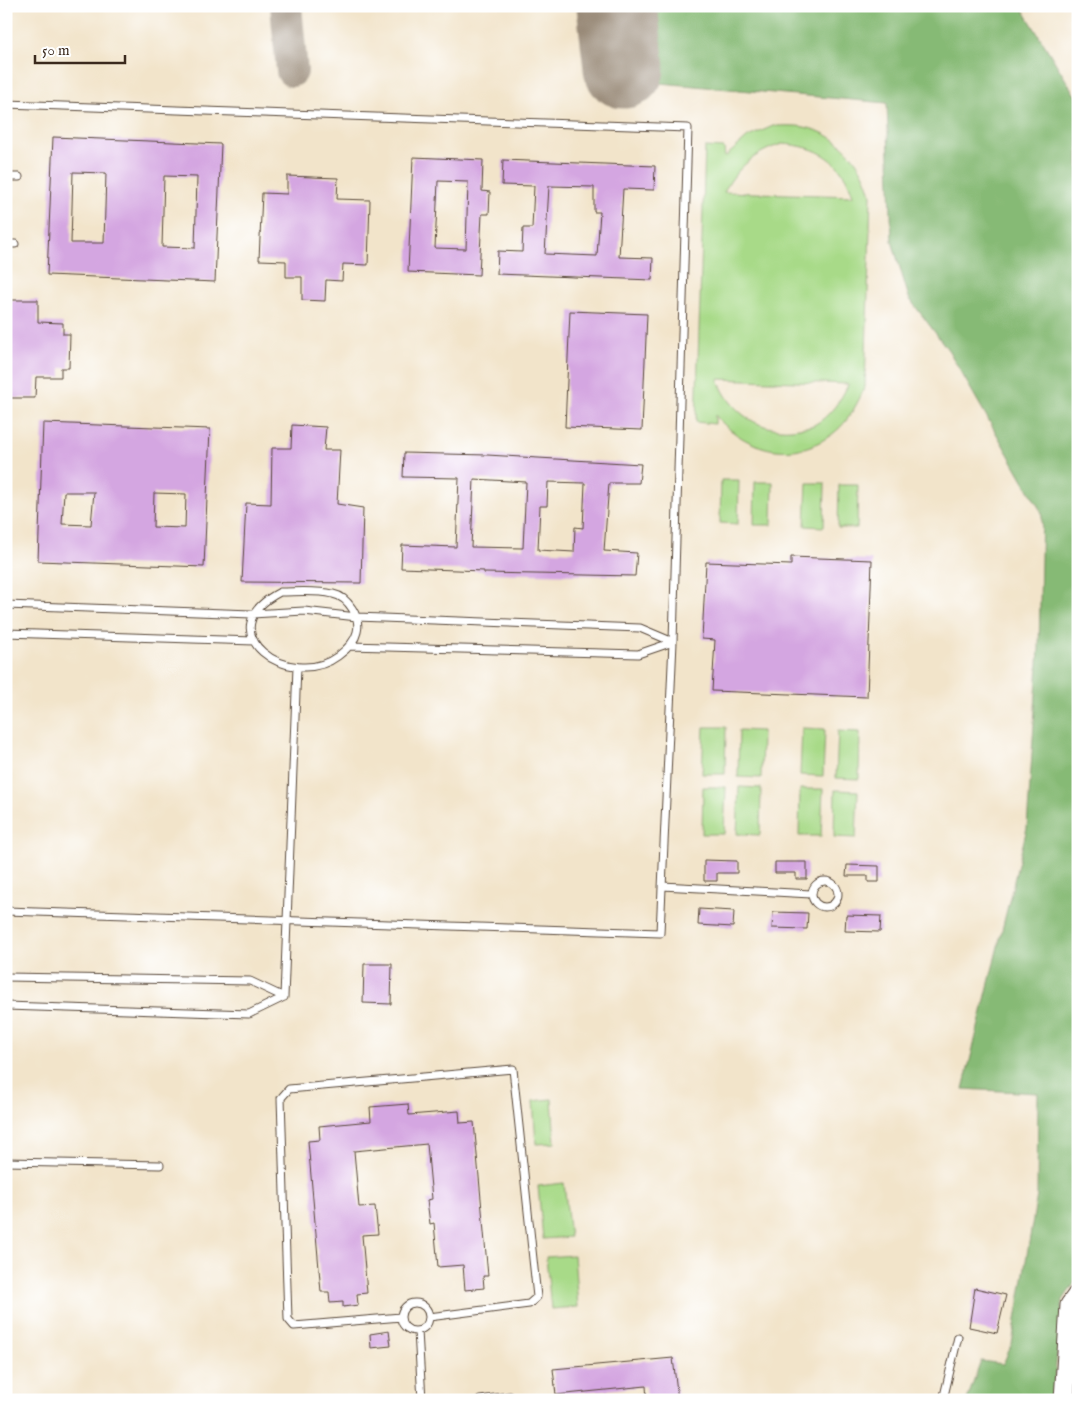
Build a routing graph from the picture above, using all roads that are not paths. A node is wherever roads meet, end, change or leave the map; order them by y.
1 (6, 104) edge
2 (6, 177) edge
3 (19, 177) dead end
4 (6, 244) edge
5 (15, 244) dead end
6 (6, 605) edge
7 (252, 614) junction
8 (357, 617) junction
9 (6, 633) edge
10 (254, 641) junction
11 (673, 642) junction
12 (349, 646) junction
13 (297, 667) junction
14 (662, 886) junction
15 (811, 894) dead end
16 (6, 910) edge
17 (287, 921) junction
18 (6, 977) edge
19 (284, 997) junction
20 (6, 1006) edge
21 (6, 1162) edge
22 (160, 1165) dead end
23 (1078, 1294) edge
24 (428, 1317) junction
25 (401, 1318) junction
26 (418, 1331) junction
27 (958, 1336) dead end
28 (510, 1396) dead end
29 (422, 1400) edge
30 (480, 1400) edge
31 (943, 1400) edge
32 (1064, 1400) edge

1 - 11 lane
2 - 3 lane
4 - 5 lane
6 - 7 lane
7 - 8 lane
7 - 8 lane
7 - 10 lane
8 - 11 lane
8 - 12 lane
9 - 10 lane
10 - 13 lane
11 - 12 lane
11 - 14 lane
12 - 13 lane
13 - 17 lane
14 - 15 lane
14 - 17 lane
16 - 17 lane
17 - 19 lane
18 - 19 lane
19 - 20 lane
21 - 22 lane
23 - 32 street
24 - 25 lane
24 - 25 lane
24 - 26 lane
25 - 26 lane
26 - 29 lane
27 - 31 lane
28 - 30 lane

